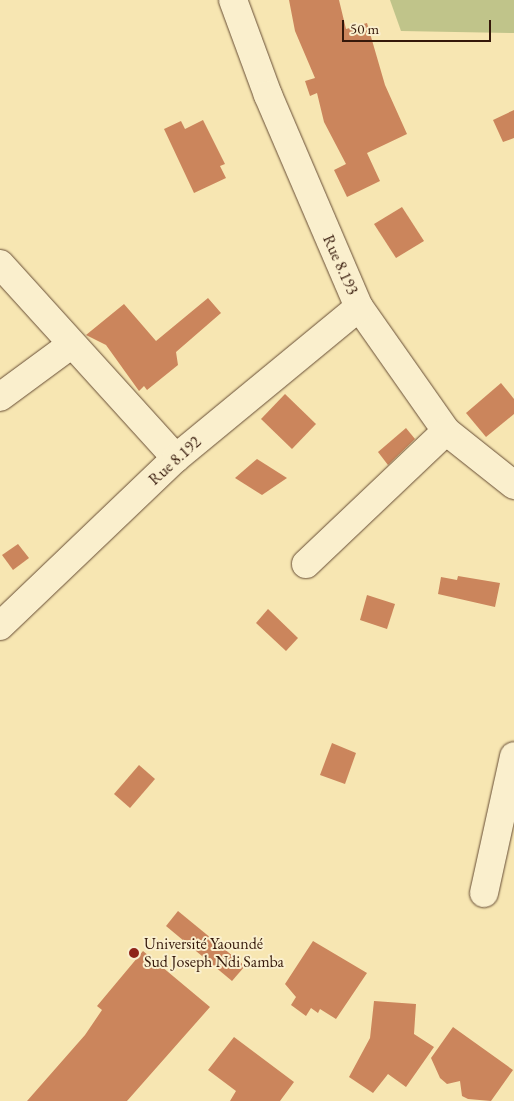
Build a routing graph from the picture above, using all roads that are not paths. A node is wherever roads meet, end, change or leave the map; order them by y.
1 (234, 0) edge
2 (0, 264) edge
3 (359, 307) junction
4 (72, 344) junction
5 (0, 397) edge
6 (446, 431) junction
7 (176, 458) junction
8 (514, 485) edge
9 (306, 564) dead end
10 (0, 626) edge
11 (514, 756) edge
12 (484, 893) dead end

1 - 3 street, Rue 8.193
2 - 4 street
3 - 6 street, Rue 8.193
3 - 7 street, Rue 8.192
4 - 5 street
4 - 7 street
6 - 8 street, Rue 8.193
6 - 9 street
7 - 10 street, Rue 8.192
11 - 12 street

